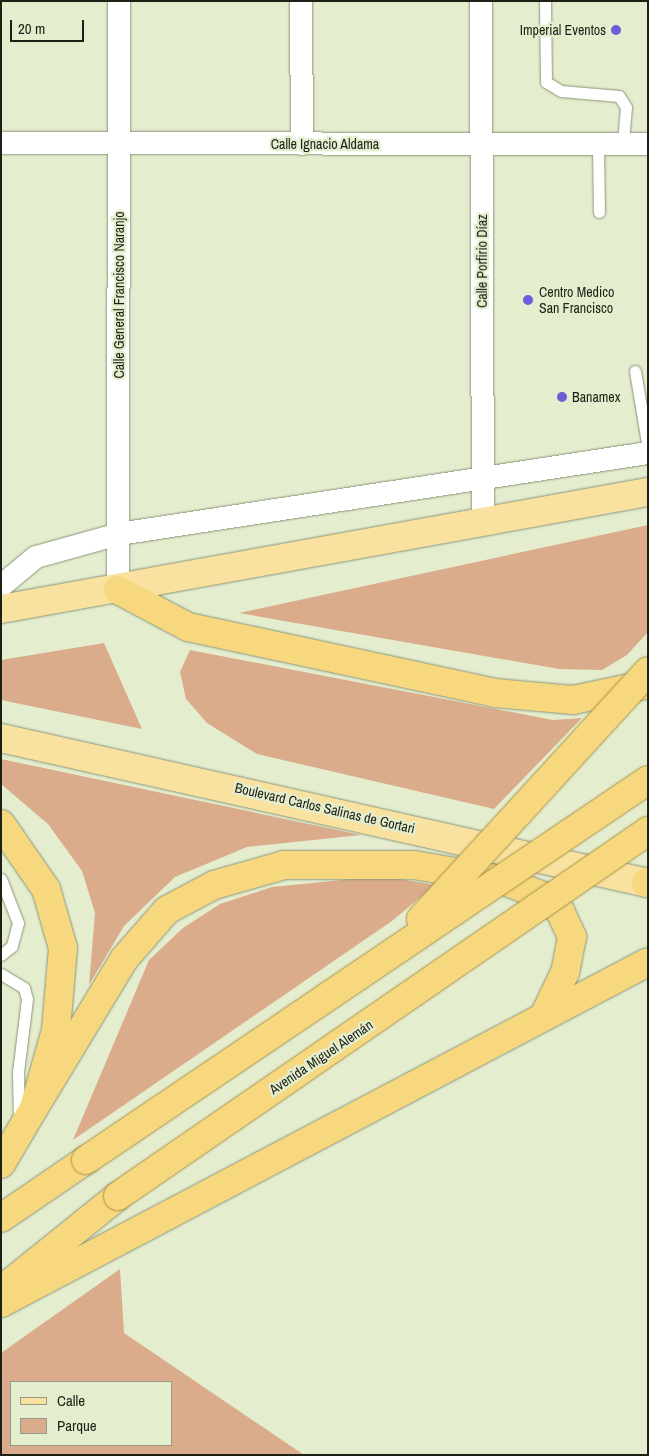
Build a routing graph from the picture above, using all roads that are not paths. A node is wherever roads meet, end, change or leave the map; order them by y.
1 (119, 1) edge
2 (300, 1) edge
3 (481, 1) edge
4 (544, 1) edge
5 (482, 143) junction
6 (1, 144) edge
7 (120, 144) junction
8 (302, 144) junction
9 (598, 144) junction
10 (623, 144) junction
11 (648, 144) edge
12 (599, 212) dead end
13 (636, 371) dead end
14 (648, 449) edge
15 (648, 453) edge
16 (483, 478) junction
17 (648, 492) edge
18 (483, 520) junction
19 (119, 534) junction
20 (1, 586) edge
21 (118, 590) junction
22 (1, 609) edge
23 (648, 671) edge
24 (648, 684) edge
25 (1, 738) edge
26 (648, 780) edge
27 (1, 824) edge
28 (648, 831) edge
29 (1, 879) edge
30 (647, 882) edge
31 (395, 947) junction
32 (1, 955) edge
33 (648, 962) edge
34 (1, 974) edge
35 (544, 1016) junction
36 (34, 1108) junction
37 (19, 1136) junction
38 (1, 1164) edge
39 (1, 1218) edge
40 (1, 1291) edge
41 (1, 1303) edge

1 - 7 street, Calle General Francisco Naranjo
2 - 8 street
3 - 5 street, Calle Porfirio Díaz
4 - 10 lane
5 - 8 street, Calle Ignacio Aldama
5 - 9 street, Calle Ignacio Aldama
5 - 16 street, Calle Porfirio Díaz
6 - 7 street, Calle Ignacio Aldama
7 - 8 street, Calle Ignacio Aldama
7 - 19 street, Calle General Francisco Naranjo
9 - 10 street, Calle Ignacio Aldama
9 - 12 lane
10 - 11 street, Calle Ignacio Aldama
13 - 14 lane
15 - 16 street
16 - 18 street, Calle Porfirio Díaz
16 - 19 street
17 - 18 main road
18 - 21 main road
19 - 20 street
19 - 21 street, Calle General Francisco Naranjo
21 - 22 main road
21 - 24 highway
23 - 31 highway, bridge
25 - 30 main road, Boulevard Carlos Salinas de Gortari
26 - 31 highway, bridge
27 - 36 highway
28 - 40 highway, Avenida Miguel Alemán, bridge
29 - 32 lane
31 - 39 highway, bridge
33 - 35 highway
34 - 37 lane
35 - 36 highway
35 - 41 highway
36 - 37 highway
37 - 38 highway

